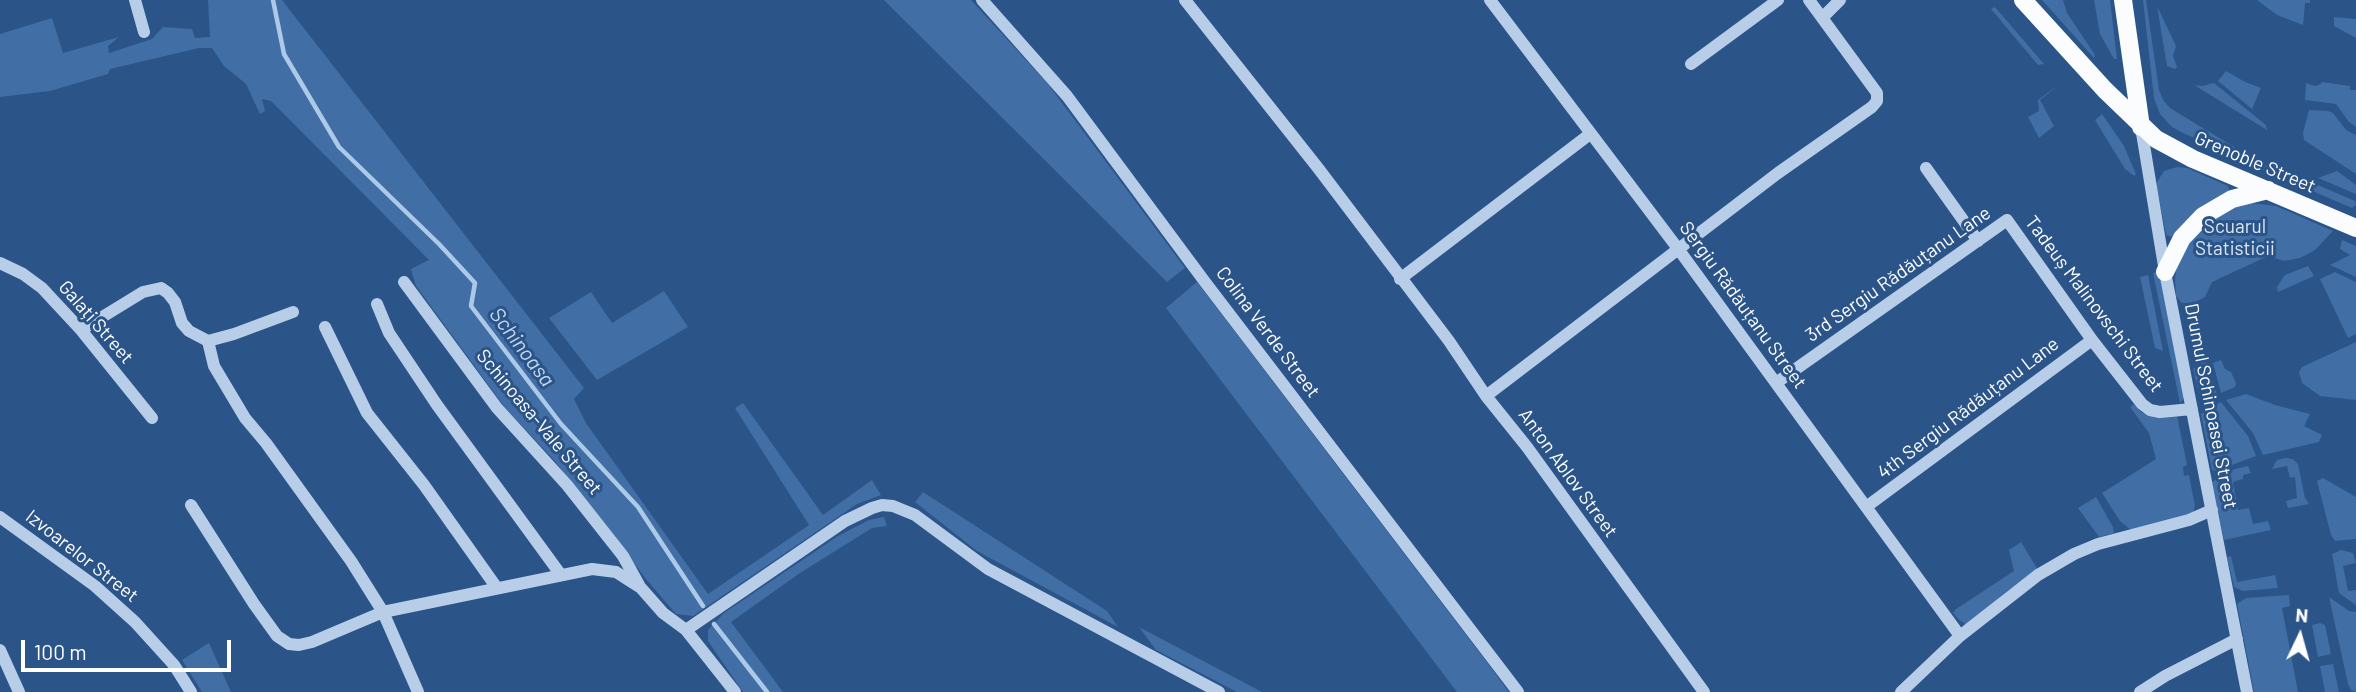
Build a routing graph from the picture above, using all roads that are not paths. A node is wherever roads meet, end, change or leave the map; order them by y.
1 (135, 0) edge
2 (982, 0) edge
3 (1185, 0) edge
4 (1490, 0) edge
5 (1778, 0) edge
6 (1810, 0) edge
7 (1840, 0) edge
8 (2023, 0) edge
9 (2123, 0) edge
10 (1822, 18) junction
11 (144, 32) dead end
12 (1691, 64) dead end
13 (2141, 127) junction
14 (1590, 134) junction
15 (1926, 168) dead end
16 (2269, 190) junction
17 (2007, 220) joint
18 (2356, 228) edge
19 (1978, 241) junction
20 (1679, 250) junction
21 (0, 263) edge
22 (2165, 272) junction
23 (1400, 279) junction
24 (404, 282) dead end
25 (377, 304) dead end
26 (293, 312) dead end
27 (325, 327) dead end
28 (80, 330) junction
29 (2092, 340) junction
30 (208, 341) junction
31 (1776, 383) junction
32 (1486, 396) junction
33 (2192, 409) junction
34 (152, 418) dead end
35 (191, 505) dead end
36 (1866, 507) junction
37 (2212, 510) junction
38 (0, 517) edge
39 (561, 575) junction
40 (497, 588) junction
41 (641, 588) junction
42 (383, 612) junction
43 (686, 630) junction
44 (1960, 636) junction
45 (2237, 639) junction
46 (0, 650) edge
47 (19, 692) edge
48 (191, 692) edge
49 (418, 692) edge
50 (735, 692) edge
51 (1219, 692) edge
52 (1518, 692) edge
53 (1704, 692) edge
54 (1901, 692) edge
55 (2140, 692) edge
56 (2248, 692) edge

1 - 11 street
2 - 52 street, Colina Verde Street
3 - 23 street, Anton Ablov Street
4 - 14 street, Sergiu Rădăuțanu Street
5 - 12 street
6 - 10 street
7 - 10 street
8 - 13 main road, Grenoble Street
9 - 13 main road
10 - 20 street
13 - 16 main road, Grenoble Street
13 - 22 street, Drumul Schinoasei Street
14 - 20 street, Sergiu Rădăuțanu Street
14 - 23 street
15 - 19 street
16 - 18 main road, Grenoble Street
16 - 22 main road
17 - 19 street, 3rd Sergiu Rădăuțanu Lane
17 - 29 street, Tadeuș Malinovschi Street
19 - 31 street, 3rd Sergiu Rădăuțanu Lane
20 - 31 street, Sergiu Rădăuțanu Street
20 - 32 street
21 - 28 street, Galați Street
22 - 33 street, Drumul Schinoasei Street
23 - 32 street, Anton Ablov Street
24 - 41 street, Schinoasa-Vale Street
25 - 39 street
26 - 30 street
27 - 40 street
28 - 30 street
28 - 34 street, Galați Street
29 - 33 street, Tadeuș Malinovschi Street
29 - 36 street, 4th Sergiu Rădăuțanu Lane
30 - 42 street
31 - 36 street, Sergiu Rădăuțanu Street
32 - 53 street, Anton Ablov Street
33 - 37 street, Drumul Schinoasei Street
35 - 42 street, Schinoasa-Vale Street
36 - 44 street, Sergiu Rădăuțanu Street
37 - 44 street
37 - 45 street, Drumul Schinoasei Street
38 - 48 street, Izvoarelor Street
39 - 40 street, Schinoasa-Vale Street
39 - 41 street, Schinoasa-Vale Street
40 - 42 street, Schinoasa-Vale Street
41 - 43 street, Schinoasa-Vale Street
42 - 49 street
43 - 50 street, Schinoasa-Vale Street
43 - 51 street
44 - 54 street
45 - 55 street
45 - 56 street, Drumul Schinoasei Street
46 - 47 street

